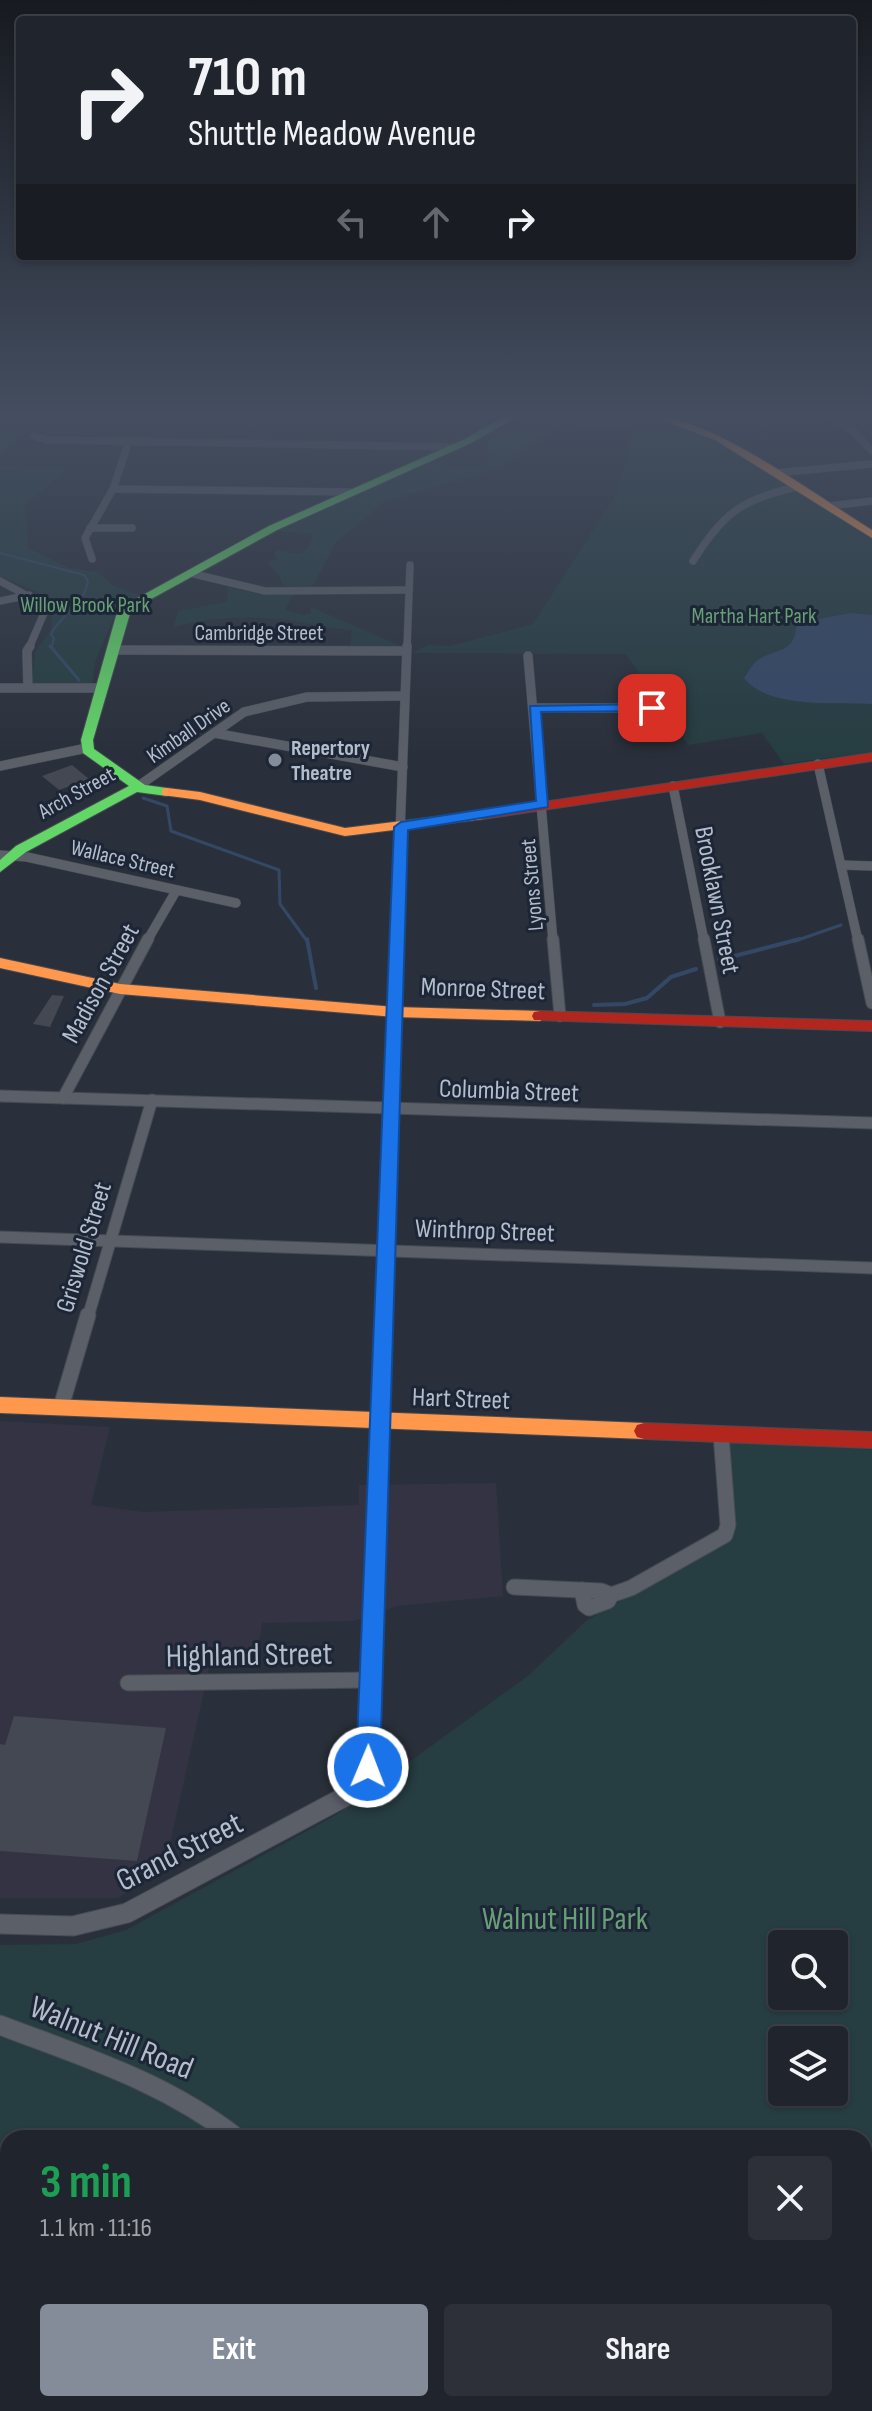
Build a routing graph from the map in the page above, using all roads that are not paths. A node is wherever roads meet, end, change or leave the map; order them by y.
1 (89, 530) edge
2 (269, 530) edge
3 (713, 530) edge
4 (92, 559) dead end
5 (693, 561) dead end
6 (410, 565) dead end
7 (190, 573) junction
8 (0, 581) edge
9 (409, 590) junction
10 (29, 595) junction
11 (0, 601) edge
12 (112, 650) junction
13 (405, 651) junction
14 (528, 656) dead end
15 (0, 688) edge
16 (28, 688) junction
17 (101, 688) junction
18 (404, 696) junction
19 (534, 708) junction
20 (652, 708) dead end
21 (214, 733) junction
22 (87, 748) junction
23 (872, 757) edge
24 (818, 764) junction
25 (0, 766) edge
26 (403, 767) junction
27 (673, 786) junction
28 (137, 787) junction
29 (543, 804) junction
30 (401, 827) junction
31 (4, 859) edge
32 (841, 865) junction
33 (872, 866) edge
34 (176, 891) junction
35 (236, 903) dead end
36 (0, 963) edge
37 (120, 989) junction
38 (872, 1003) edge
39 (395, 1012) junction
40 (560, 1016) junction
41 (720, 1022) junction
42 (872, 1026) edge
43 (0, 1096) edge
44 (63, 1098) junction
45 (152, 1100) junction
46 (391, 1109) junction
47 (872, 1123) edge
48 (0, 1237) edge
49 (110, 1241) junction
50 (386, 1251) junction
51 (872, 1268) edge
52 (0, 1405) edge
53 (61, 1407) junction
54 (380, 1421) junction
55 (721, 1434) junction
56 (872, 1440) edge
57 (514, 1587) dead end
58 (370, 1680) junction
59 (128, 1683) dead end
60 (0, 1924) edge
61 (0, 2025) edge
62 (226, 2130) edge

1 - 4 street
2 - 7 street
3 - 5 street
6 - 9 street
7 - 9 street
7 - 12 street
8 - 10 street
9 - 13 street
10 - 11 street
10 - 16 street
12 - 13 street, Cambridge Street
12 - 17 street
13 - 18 street
14 - 19 street, Lyons Street
15 - 16 street
16 - 17 street
17 - 22 street
18 - 21 street, Kimball Drive
18 - 26 street
19 - 20 street
19 - 29 street, Lyons Street
21 - 26 street
21 - 28 street, Kimball Drive
22 - 25 street
22 - 28 street
23 - 24 street
24 - 27 street
24 - 32 street
26 - 30 street
27 - 29 street
27 - 41 street, Brooklawn Street
28 - 30 street
28 - 31 street, Arch Street
29 - 30 street
29 - 40 street, Lyons Street
30 - 39 street
31 - 34 street, Wallace Street
32 - 33 street
32 - 38 street
34 - 35 street, Wallace Street
34 - 37 street, Madison Street
36 - 37 street, Monroe Street
37 - 39 street, Monroe Street
37 - 44 street, Madison Street
39 - 40 street, Monroe Street
39 - 46 street
40 - 41 street, Monroe Street
41 - 42 street, Monroe Street
43 - 44 street, Columbia Street
44 - 45 street, Columbia Street
45 - 46 street, Columbia Street
45 - 49 street, Griswold Street
46 - 47 street, Columbia Street
46 - 50 street
48 - 49 street, Winthrop Street
49 - 50 street, Winthrop Street
49 - 53 street, Griswold Street
50 - 51 street, Winthrop Street
50 - 54 street
52 - 53 street, Hart Street
53 - 54 street, Hart Street
54 - 55 street, Hart Street
54 - 58 street
55 - 56 street, Hart Street
55 - 57 street
58 - 59 street, Highland Street
58 - 60 street, Grand Street
61 - 62 street, Walnut Hill Road

